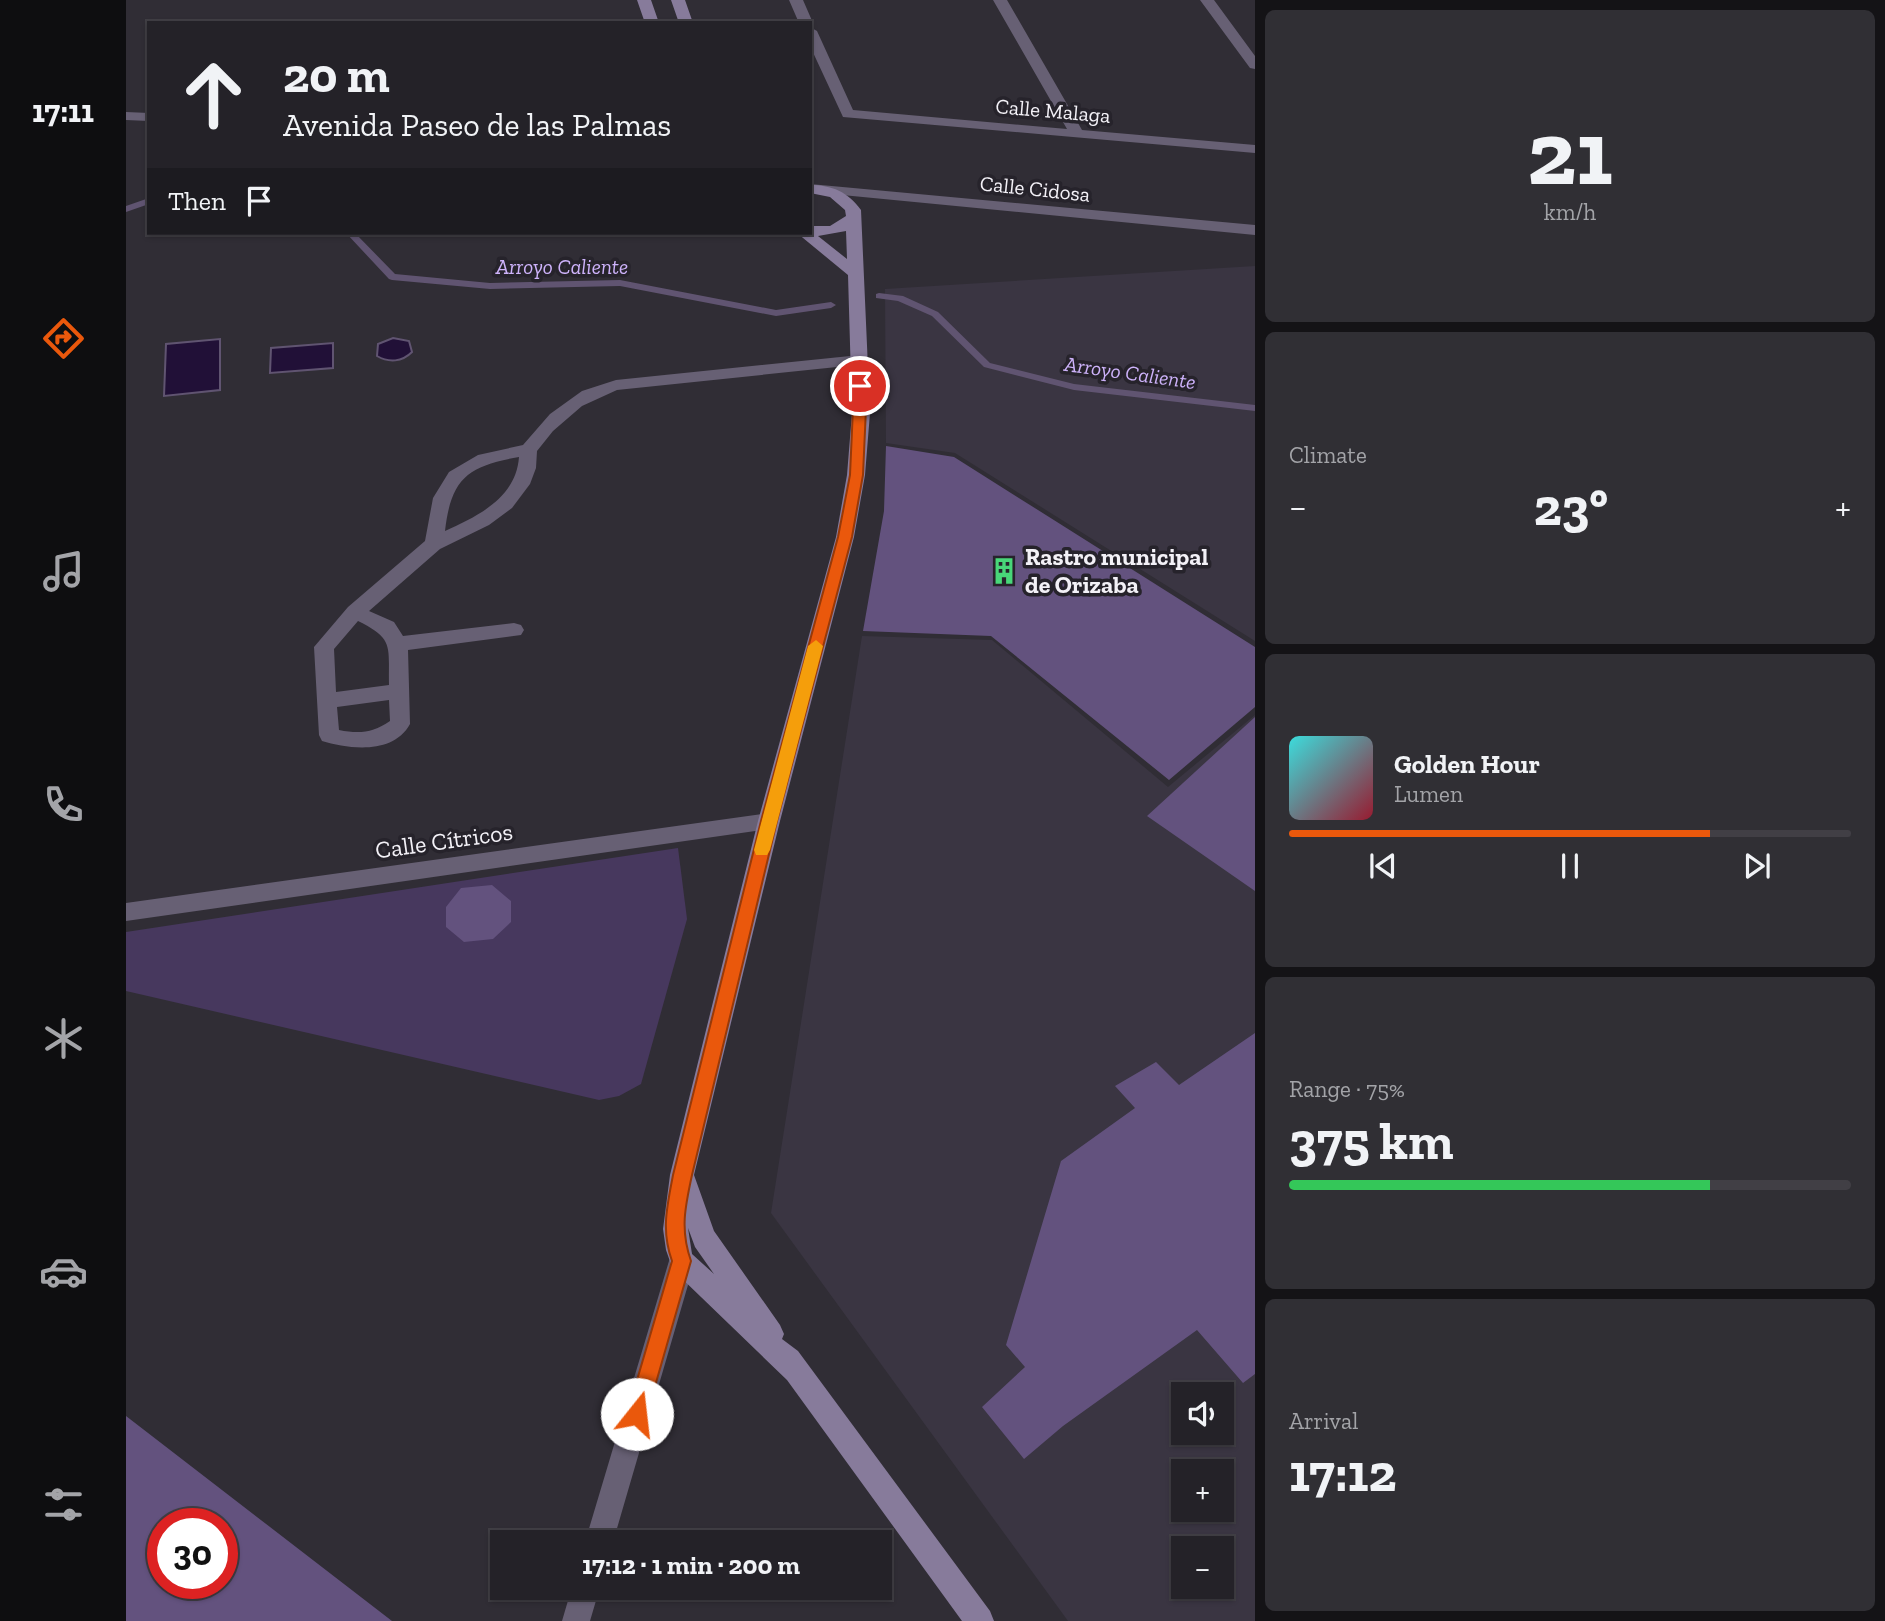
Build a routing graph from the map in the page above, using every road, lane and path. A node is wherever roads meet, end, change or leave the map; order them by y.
1 (644, 0) edge
2 (678, 0) edge
3 (796, 0) edge
4 (1000, 0) edge
5 (1207, 0) edge
6 (651, 21) edge
7 (685, 21) edge
8 (805, 21) edge
9 (812, 35) edge
10 (1255, 65) edge
11 (126, 116) edge
12 (147, 117) edge
13 (1077, 134) junction
14 (1255, 149) edge
15 (813, 189) edge
16 (854, 216) junction
17 (1255, 230) edge
18 (812, 231) edge
19 (807, 235) edge
20 (856, 274) junction
21 (860, 360) junction
22 (528, 450) junction
23 (434, 544) junction
24 (355, 612) junction
25 (514, 630) dead end
26 (398, 644) junction
27 (400, 691) junction
28 (327, 701) junction
29 (769, 821) junction
30 (126, 912) edge
31 (682, 1175) junction
32 (682, 1261) junction
33 (796, 1370) junction
34 (603, 1530) edge
35 (582, 1600) edge
36 (576, 1621) edge
37 (980, 1621) edge

1 - 6 street
2 - 7 street
3 - 8 street
4 - 13 street
5 - 10 street
9 - 13 street, Calle Malaga
11 - 12 street
13 - 14 street, Calle Malaga
15 - 16 street
15 - 17 street, Calle Cidosa
16 - 18 street
16 - 20 street
19 - 20 street
20 - 21 street
21 - 22 street
21 - 29 street
22 - 23 street
22 - 23 street
23 - 24 street
24 - 26 street
24 - 28 street
25 - 26 street
26 - 27 street
27 - 28 street
27 - 28 street
29 - 30 street, Calle Cítricos
29 - 31 street
31 - 32 street
31 - 33 street
32 - 33 street
32 - 34 street
33 - 37 street
35 - 36 street

